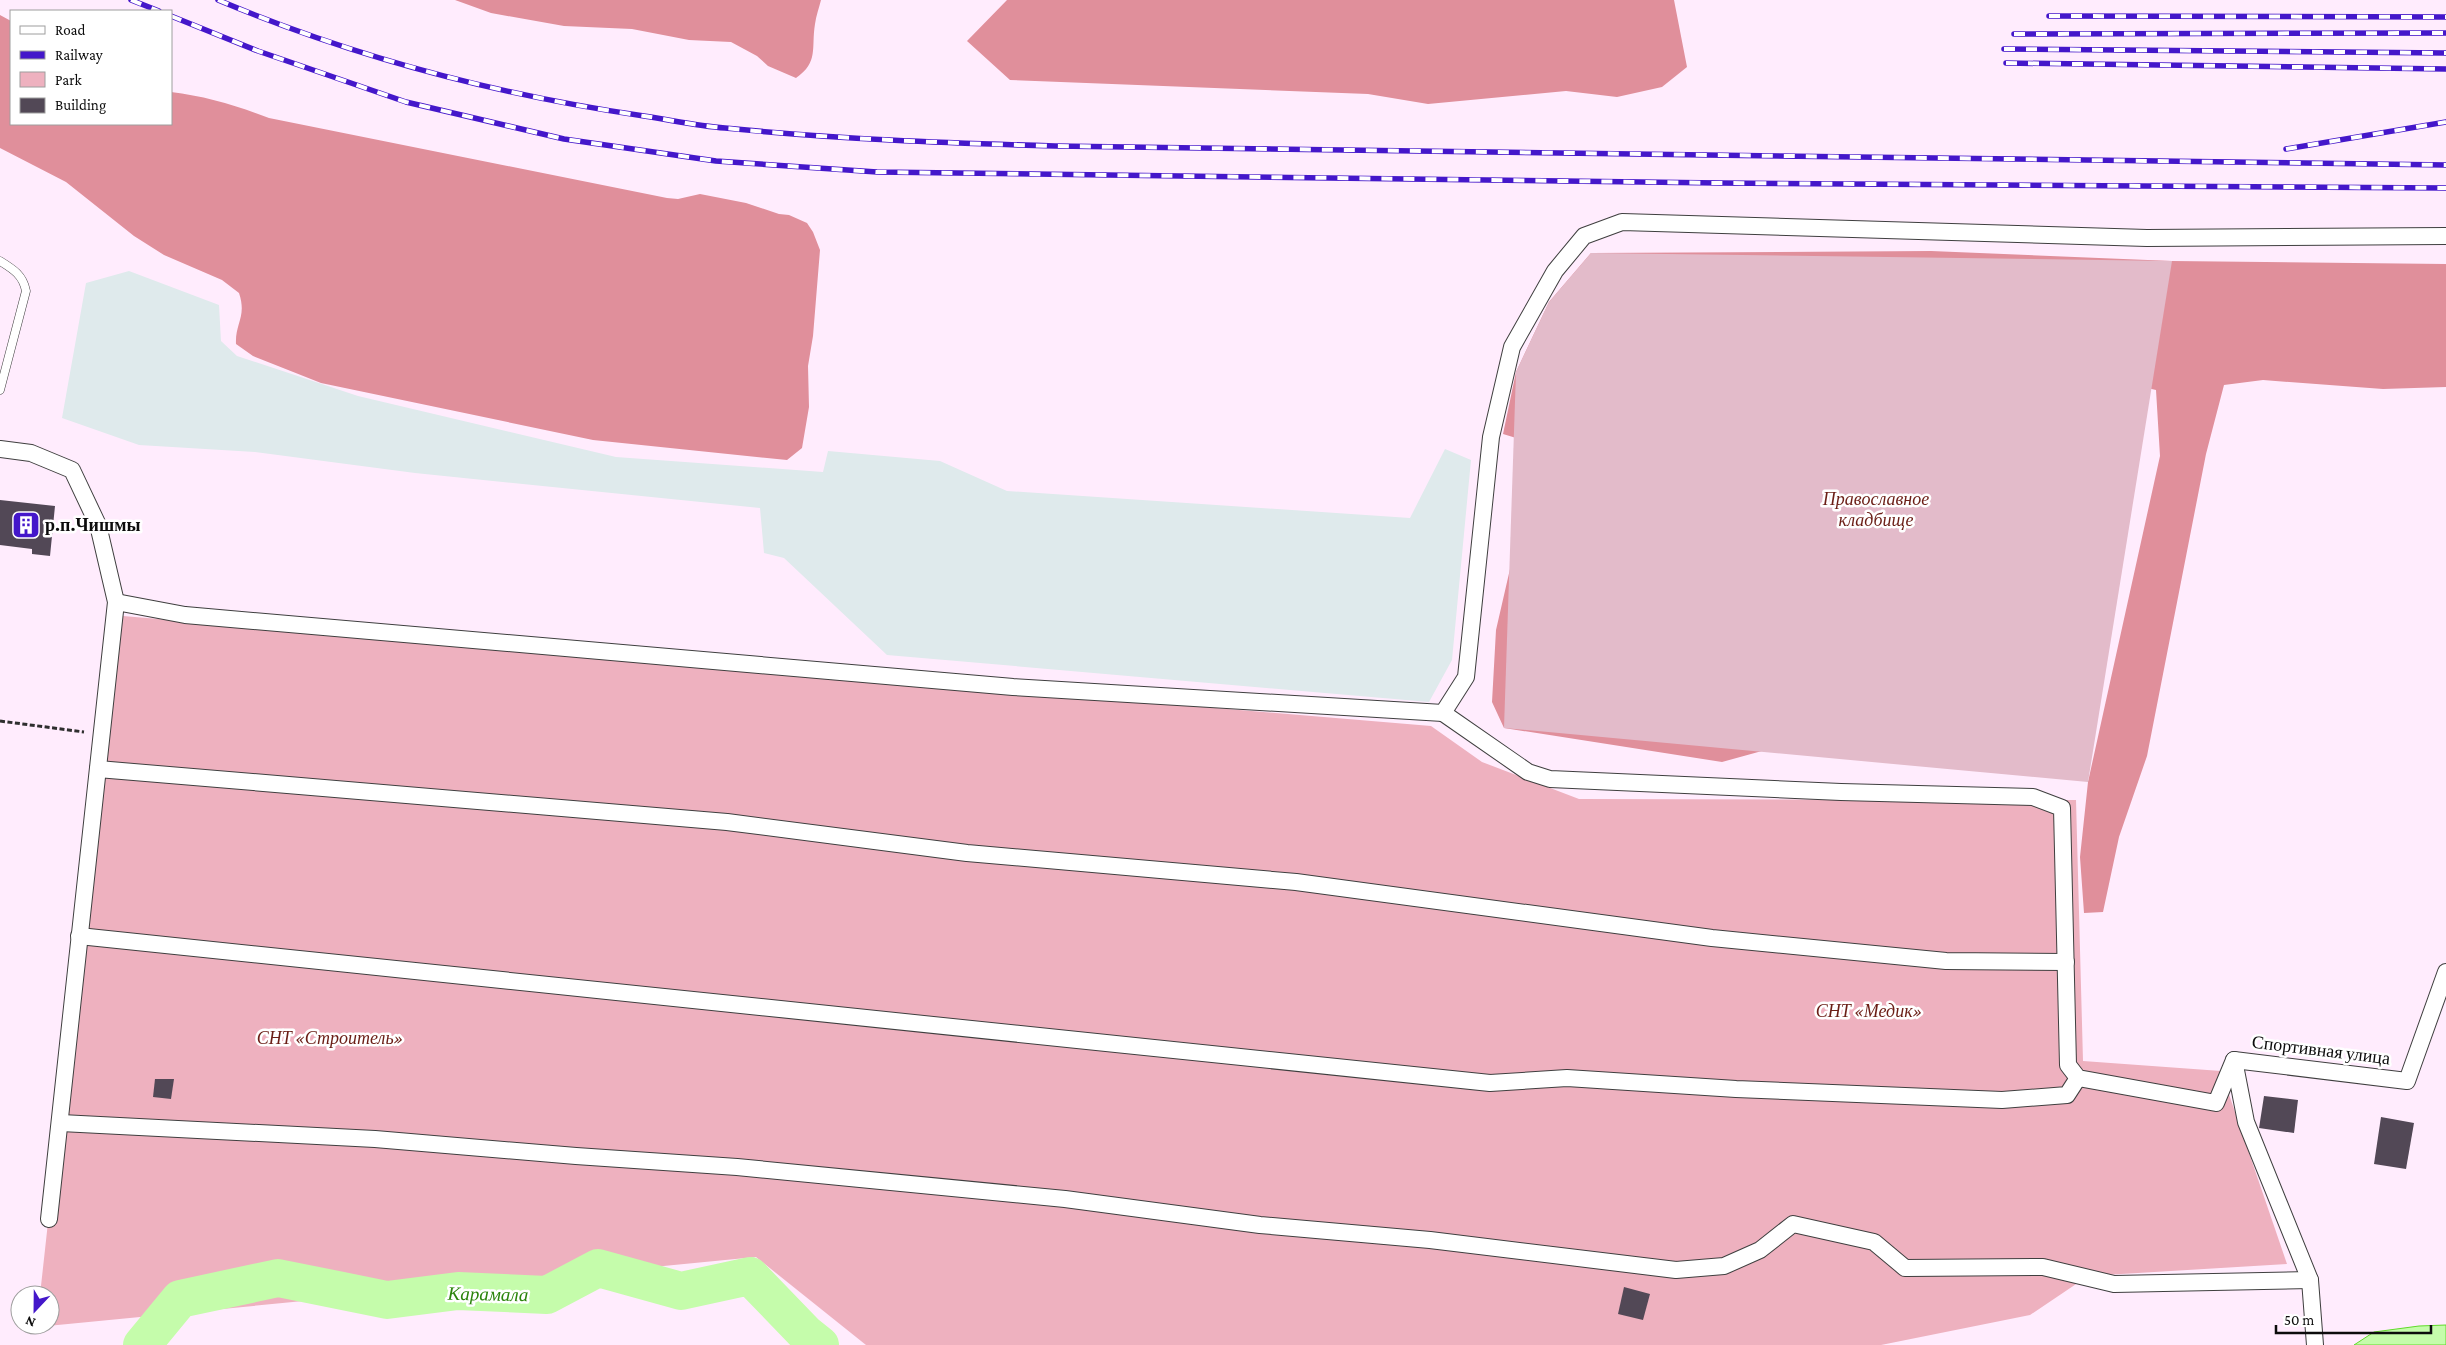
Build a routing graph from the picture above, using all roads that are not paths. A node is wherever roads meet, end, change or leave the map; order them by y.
1 (2446, 236) edge
2 (0, 261) edge
3 (0, 390) edge
4 (0, 449) edge
5 (116, 602) junction
6 (1443, 714) junction
7 (98, 768) junction
8 (78, 936) junction
9 (2066, 962) junction
10 (2446, 972) edge
11 (2234, 1060) junction
12 (2078, 1078) junction
13 (61, 1123) junction
14 (49, 1219) dead end
15 (2310, 1280) junction
16 (2315, 1345) edge

1 - 6 street
2 - 3 lane
4 - 5 street
5 - 6 street
5 - 7 street
6 - 9 street
7 - 8 street
7 - 9 street
8 - 12 street
8 - 13 street
9 - 12 street
10 - 11 street, Спортивная улица
11 - 12 street
11 - 15 street
13 - 14 street
13 - 15 street
15 - 16 street

